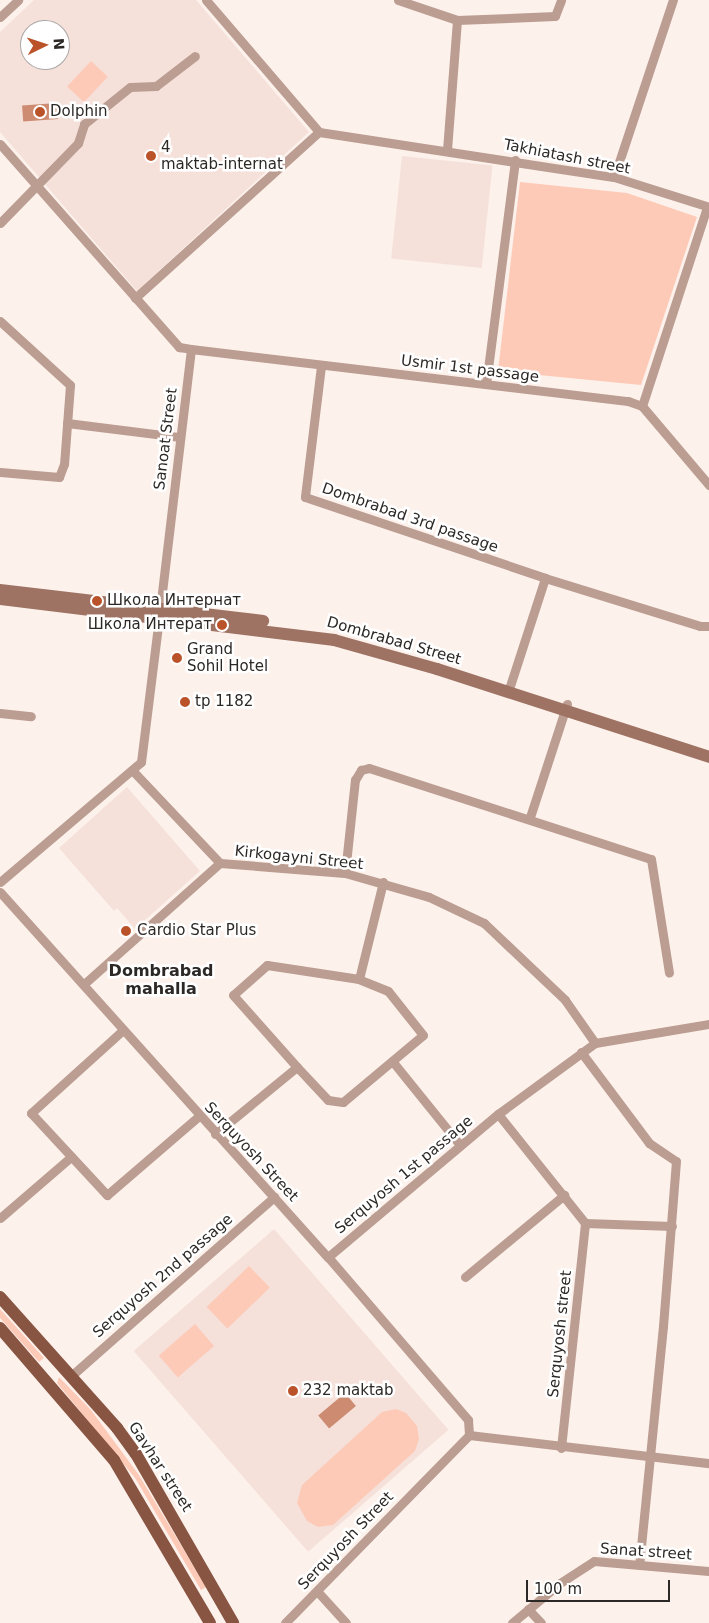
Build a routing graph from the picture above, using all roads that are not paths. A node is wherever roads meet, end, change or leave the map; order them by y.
1 (18, 0) edge
2 (206, 0) edge
3 (398, 0) edge
4 (561, 0) edge
5 (673, 0) edge
6 (0, 17) edge
7 (457, 20) junction
8 (195, 56) dead end
9 (319, 132) junction
10 (0, 144) edge
11 (447, 150) junction
12 (515, 160) junction
13 (614, 177) junction
14 (38, 184) junction
15 (708, 207) edge
16 (0, 223) edge
17 (136, 298) junction
18 (0, 321) edge
19 (191, 350) junction
20 (321, 366) junction
21 (486, 384) junction
22 (642, 406) junction
23 (67, 423) junction
24 (180, 437) junction
25 (0, 472) edge
26 (709, 485) edge
27 (545, 578) junction
28 (0, 590) edge
29 (0, 599) edge
30 (160, 613) junction
31 (709, 626) edge
32 (509, 688) junction
33 (566, 708) junction
34 (0, 713) edge
35 (31, 716) dead end
36 (709, 748) edge
37 (709, 757) edge
38 (132, 770) junction
39 (530, 817) junction
40 (220, 863) junction
41 (346, 874) junction
42 (0, 882) edge
43 (383, 882) junction
44 (0, 892) edge
45 (669, 973) dead end
46 (359, 979) junction
47 (84, 984) junction
48 (709, 1024) edge
49 (123, 1030) junction
50 (595, 1043) junction
51 (581, 1052) junction
52 (393, 1062) junction
53 (298, 1067) junction
54 (498, 1114) junction
55 (199, 1116) junction
56 (215, 1134) junction
57 (460, 1145) junction
58 (71, 1157) junction
59 (564, 1195) junction
60 (274, 1197) junction
61 (0, 1218) edge
62 (585, 1223) junction
63 (672, 1226) junction
64 (328, 1257) junction
65 (465, 1277) dead end
66 (0, 1297) edge
67 (0, 1328) edge
68 (56, 1359) junction
69 (40, 1373) junction
70 (71, 1376) junction
71 (469, 1435) junction
72 (562, 1448) junction
73 (649, 1458) junction
74 (709, 1463) edge
75 (639, 1565) junction
76 (709, 1571) edge
77 (316, 1591) junction
78 (217, 1592) junction
79 (201, 1604) junction
80 (528, 1609) junction
81 (210, 1623) edge
82 (233, 1623) edge
83 (285, 1623) edge
84 (346, 1623) edge
85 (512, 1623) edge
86 (541, 1623) edge

1 - 6 street
2 - 9 street
3 - 7 street
4 - 7 street
5 - 13 street
7 - 11 street
8 - 14 street
9 - 11 street, Takhiatash street
9 - 17 street
10 - 14 street
11 - 12 street, Takhiatash street
12 - 13 street, Takhiatash street
12 - 21 street
13 - 15 street, Takhiatash street
14 - 16 street
14 - 17 street
15 - 22 street
17 - 19 street
18 - 23 street
19 - 20 street, Usmir 1st passage
19 - 24 street, Sanoat Street
20 - 21 street, Usmir 1st passage
20 - 27 street, Dombrabad 3rd passage
21 - 22 street, Usmir 1st passage
22 - 26 street
23 - 24 street
23 - 25 street
24 - 30 street, Sanoat Street
27 - 31 street, Dombrabad 3rd passage
27 - 32 street
28 - 30 main road, Dombrabad Street
29 - 30 main road, Dombrabad Street
30 - 32 main road, Dombrabad Street
30 - 38 street, Sanoat Street
32 - 33 main road, Dombrabad Street
33 - 36 main road, Dombrabad Street
33 - 37 main road, Dombrabad Street
33 - 39 street
34 - 35 street
38 - 40 street, Kirkogayni Street
38 - 42 street
39 - 41 street
39 - 45 street
40 - 41 street, Kirkogayni Street
40 - 47 street
41 - 43 street, Kirkogayni Street
43 - 46 street, Kirkogayni Street
43 - 50 street, Kirkogayni Street
44 - 47 street, Serquyosh Street
46 - 52 street
46 - 53 street
47 - 49 street, Serquyosh Street
48 - 50 street, Serquyosh 1st passage
49 - 55 street, Serquyosh Street
49 - 58 street
50 - 51 street, Serquyosh 1st passage
51 - 54 street, Serquyosh 1st passage
51 - 63 street
52 - 53 street
52 - 57 street
53 - 56 street
54 - 57 street, Serquyosh 1st passage
54 - 59 street
55 - 56 street, Serquyosh Street
55 - 58 street
56 - 60 street, Serquyosh Street
57 - 64 street, Serquyosh 1st passage
58 - 61 street
59 - 62 street
59 - 65 street
60 - 64 street, Serquyosh Street
60 - 70 street, Serquyosh 2nd passage
62 - 63 street
62 - 72 street, Serquyosh street
63 - 73 street
64 - 71 street, Serquyosh Street
66 - 68 main road, Gavhar street
67 - 69 main road
68 - 69 main road
68 - 70 main road, Gavhar street
69 - 79 main road
70 - 78 main road, Gavhar street
71 - 72 street
71 - 77 street, Serquyosh Street
72 - 73 street
73 - 74 street
73 - 75 street
75 - 76 street, Sanat street
75 - 80 street, Sanat street
77 - 83 street, Serquyosh Street
77 - 84 street
78 - 79 main road
78 - 82 main road, Gavhar street
79 - 81 main road
80 - 85 street, Sanat street
80 - 86 street

